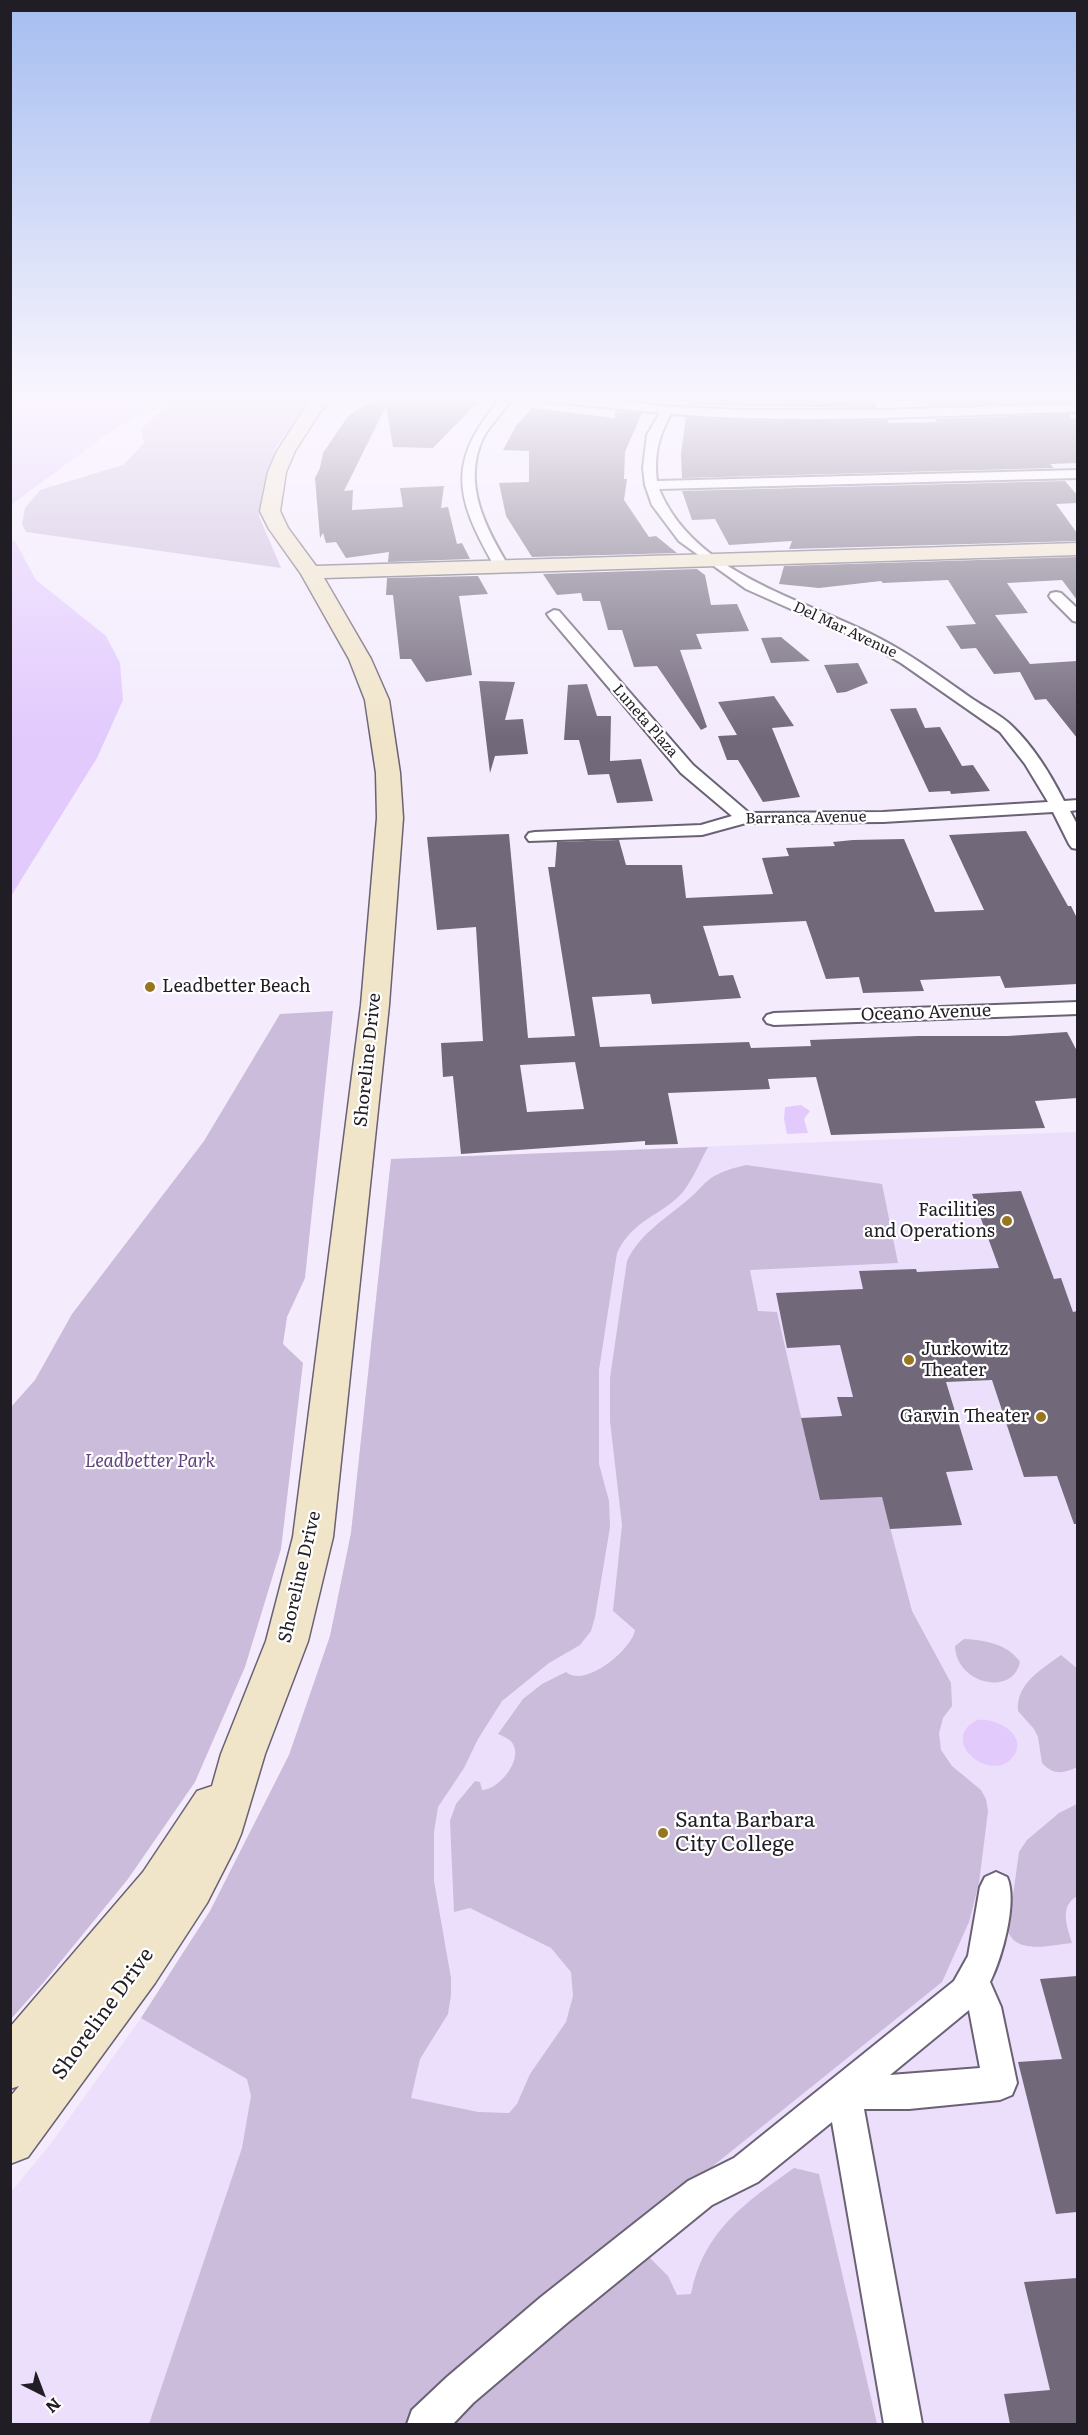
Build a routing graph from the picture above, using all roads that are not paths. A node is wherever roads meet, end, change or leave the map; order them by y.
1 (270, 511) edge
2 (473, 511) edge
3 (663, 511) edge
4 (1077, 549) edge
5 (712, 559) junction
6 (501, 565) junction
7 (311, 573) junction
8 (1056, 596) dead end
9 (554, 614) dead end
10 (1077, 618) edge
11 (1077, 805) edge
12 (1059, 806) junction
13 (745, 818) junction
14 (535, 837) dead end
15 (1077, 844) edge
16 (1077, 1008) edge
17 (774, 1019) dead end
18 (243, 1754) junction
19 (996, 1887) dead end
20 (974, 1983) junction
21 (10, 2065) edge
22 (844, 2092) junction
23 (10, 2139) edge
24 (426, 2424) edge
25 (903, 2424) edge

1 - 7 main road, Shoreline Drive
2 - 6 street
3 - 5 street, Del Mar Avenue
4 - 5 main road
5 - 6 main road
5 - 12 street, Del Mar Avenue
6 - 7 main road
7 - 18 main road, Shoreline Drive
8 - 10 street
9 - 13 street, Luneta Plaza
11 - 12 street, Barranca Avenue
12 - 13 street, Barranca Avenue
12 - 15 street, Del Mar Avenue
13 - 14 street, Barranca Avenue
16 - 17 street, Oceano Avenue
18 - 21 main road, Shoreline Drive
18 - 23 main road, Shoreline Drive
19 - 20 street
20 - 22 street
20 - 22 street
22 - 24 street
22 - 25 street

